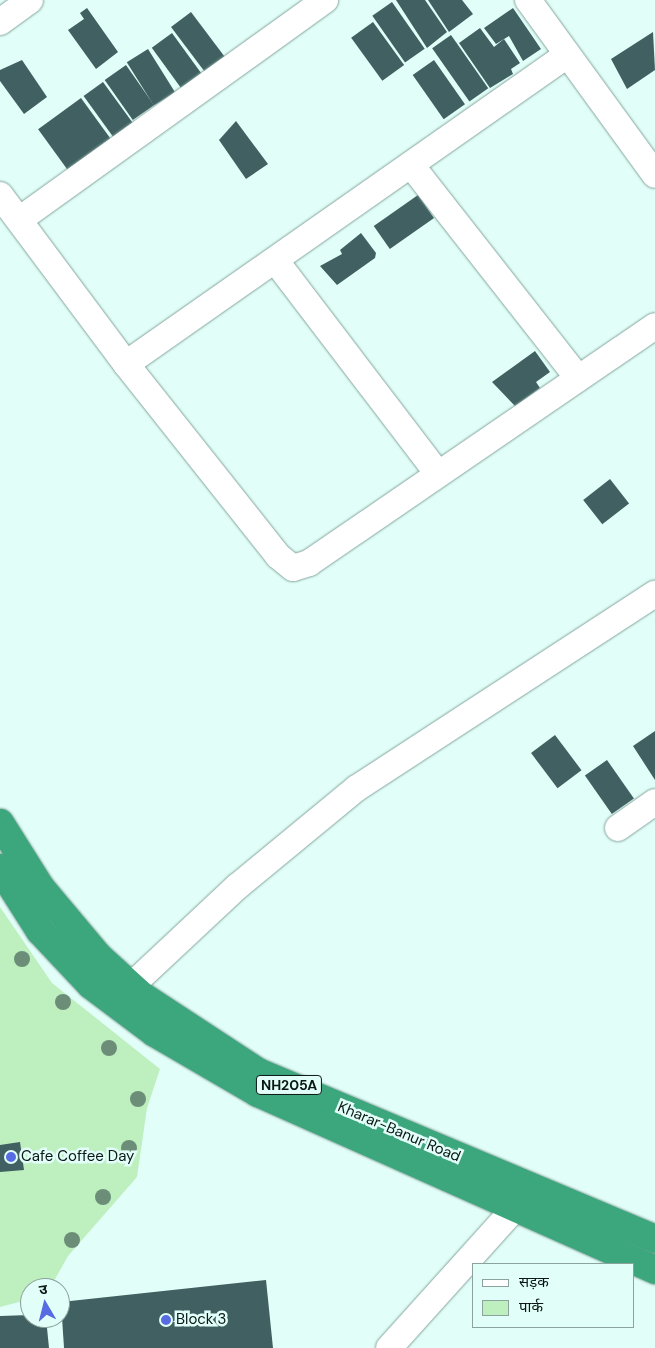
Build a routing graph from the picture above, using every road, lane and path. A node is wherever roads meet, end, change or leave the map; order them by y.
1 (30, 0) edge
2 (325, 0) edge
3 (528, 0) edge
4 (0, 22) edge
5 (567, 55) junction
6 (411, 165) junction
7 (655, 175) edge
8 (0, 195) edge
9 (19, 220) junction
10 (276, 260) junction
11 (655, 326) edge
12 (126, 364) junction
13 (578, 378) junction
14 (438, 474) junction
15 (655, 594) edge
16 (655, 802) edge
17 (0, 823) edge
18 (618, 828) dead end
19 (0, 868) edge
20 (131, 986) junction
21 (517, 1206) junction
22 (655, 1239) edge
23 (655, 1270) edge
24 (389, 1348) edge

1 - 4 street
2 - 9 street
3 - 5 street
5 - 6 street
5 - 7 street
6 - 10 street
6 - 13 street
8 - 9 street
9 - 12 street
10 - 12 street
10 - 14 street
11 - 13 street
12 - 14 street
13 - 14 street
15 - 20 street
16 - 18 street
17 - 20 highway, Kharar-Banur Road / NH205A
19 - 21 highway, Kharar-Banur Road / NH205A
20 - 22 highway, Kharar-Banur Road / NH205A
21 - 23 highway, Kharar-Banur Road / NH205A
21 - 24 street

